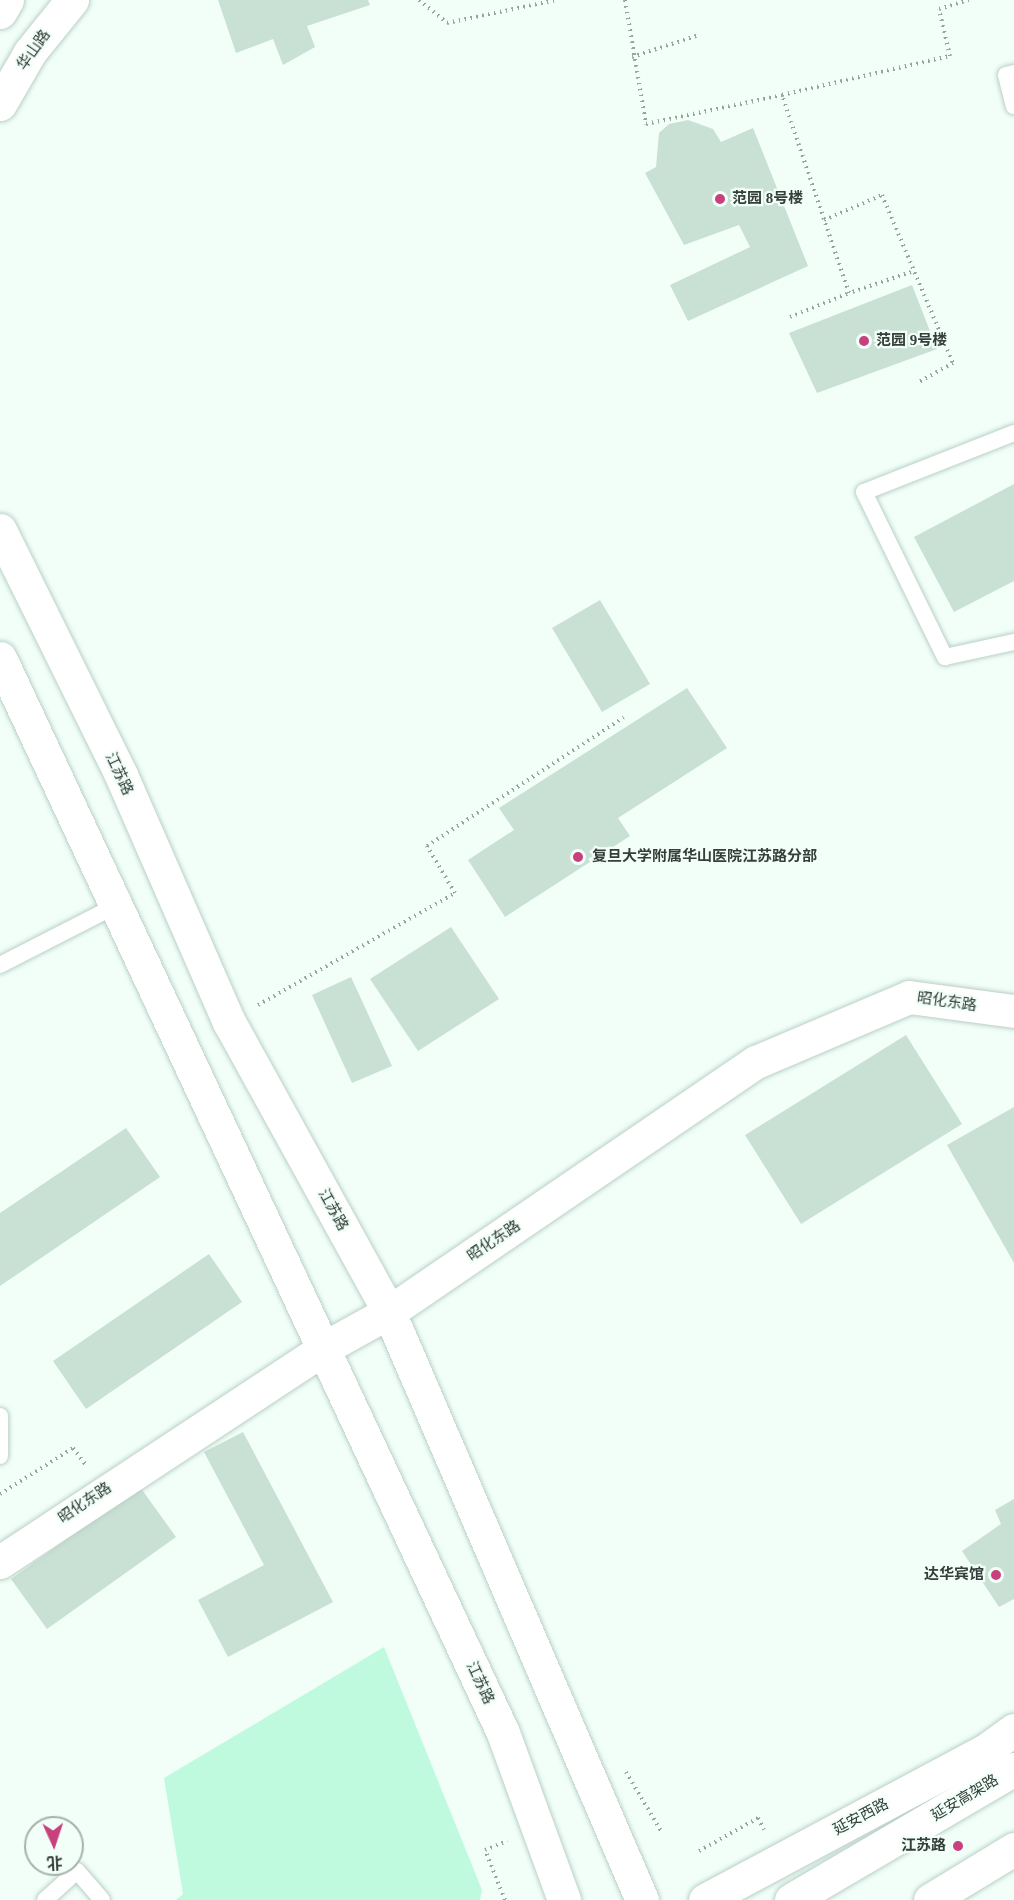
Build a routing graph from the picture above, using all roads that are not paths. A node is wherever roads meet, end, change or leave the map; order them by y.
1 (7, 0) edge
2 (72, 0) edge
3 (0, 12) edge
4 (1014, 73) edge
5 (0, 104) edge
6 (1014, 106) edge
7 (1014, 433) edge
8 (0, 530) edge
9 (1014, 642) edge
10 (0, 658) edge
11 (117, 905) junction
12 (0, 965) edge
13 (1014, 1011) edge
14 (389, 1312) junction
15 (324, 1348) junction
16 (0, 1416) edge
17 (0, 1456) edge
18 (0, 1562) edge
19 (1014, 1730) edge
20 (1014, 1768) edge
21 (1014, 1849) edge
22 (45, 1900) edge
23 (102, 1900) edge
24 (564, 1900) edge
25 (642, 1900) edge
26 (705, 1900) edge
27 (791, 1900) edge
28 (930, 1900) edge

1 - 3 main road
2 - 5 main road, 华山路
4 - 6 lane
7 - 9 lane
8 - 14 main road, 江苏路
10 - 11 main road, 江苏路
11 - 12 lane
11 - 15 main road, 江苏路
13 - 14 main road, 昭化东路
14 - 15 main road, 昭化东路
14 - 25 main road, 江苏路
15 - 18 main road, 昭化东路
15 - 24 main road, 江苏路
16 - 17 lane
19 - 26 main road, 延安西路
20 - 27 main road, 延安高架路
21 - 28 main road
22 - 23 lane

